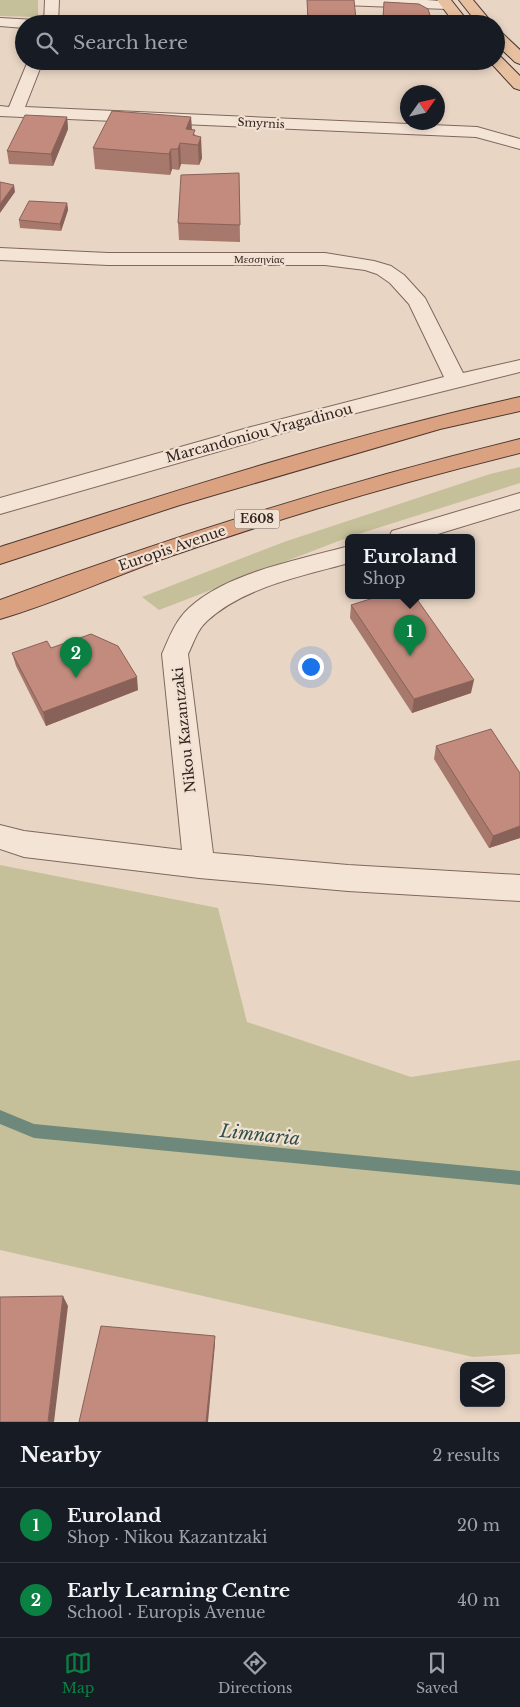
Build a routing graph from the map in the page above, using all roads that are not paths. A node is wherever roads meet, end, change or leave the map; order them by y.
1 (52, 0) edge
2 (317, 0) edge
3 (466, 0) edge
4 (446, 2) edge
5 (51, 15) edge
6 (457, 15) edge
7 (478, 15) edge
8 (0, 22) edge
9 (15, 23) edge
10 (505, 44) edge
11 (520, 59) edge
12 (505, 69) edge
13 (31, 70) edge
14 (520, 85) edge
15 (8, 112) edge
16 (520, 144) edge
17 (0, 254) edge
18 (520, 366) edge
19 (456, 380) junction
20 (520, 404) edge
21 (520, 446) edge
22 (520, 501) edge
23 (0, 506) edge
24 (411, 534) edge
25 (345, 555) edge
26 (0, 556) edge
27 (0, 610) edge
28 (0, 837) edge
29 (199, 865) junction
30 (520, 888) edge

1 - 5 street
2 - 4 street
3 - 7 main road
4 - 6 main road
8 - 9 street
10 - 11 main road
12 - 14 main road
13 - 15 street
15 - 16 street, Smyrnis
17 - 19 street, Μεσσηνίας
18 - 19 street, Marcandoniou Vragadinou
19 - 23 street, Marcandoniou Vragadinou
20 - 26 highway
21 - 27 highway, Europis Avenue / E608
22 - 24 street
25 - 29 street, Nikou Kazantzaki
28 - 29 street
29 - 30 street

